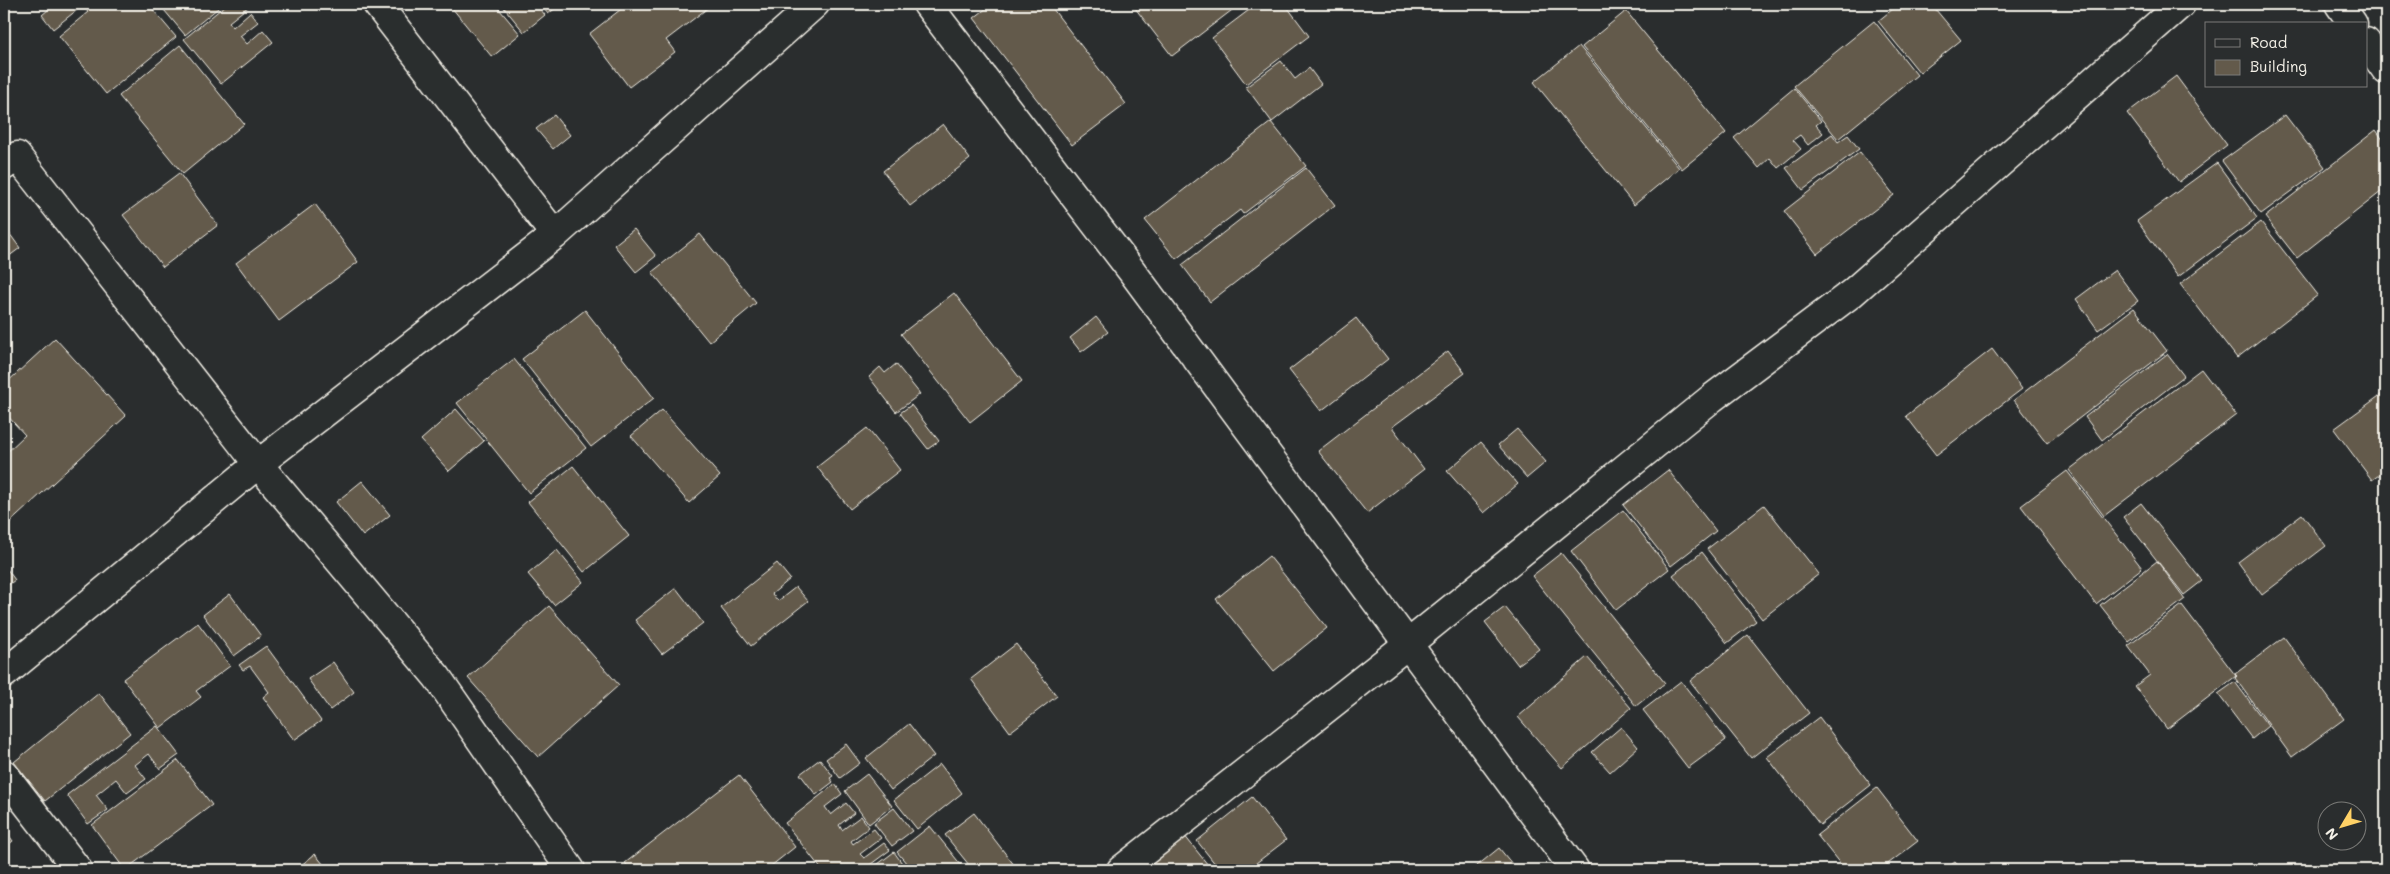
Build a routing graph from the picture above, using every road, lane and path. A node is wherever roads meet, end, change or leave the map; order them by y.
1 (377, 4) edge
2 (816, 4) edge
3 (927, 4) edge
4 (2181, 4) edge
5 (2338, 4) edge
6 (2352, 22) edge
7 (2368, 45) edge
8 (2386, 70) edge
9 (8, 154) edge
10 (555, 235) junction
11 (258, 464) junction
12 (1408, 644) junction
13 (4, 674) edge
14 (4, 774) edge
15 (78, 870) edge
16 (571, 870) edge
17 (1121, 870) edge
18 (1575, 870) edge

1 - 10 street
2 - 10 street
3 - 12 street
4 - 12 street
5 - 6 street
7 - 8 street
9 - 11 street
10 - 11 street
11 - 13 street
11 - 16 street
12 - 17 street
12 - 18 street
14 - 15 street

